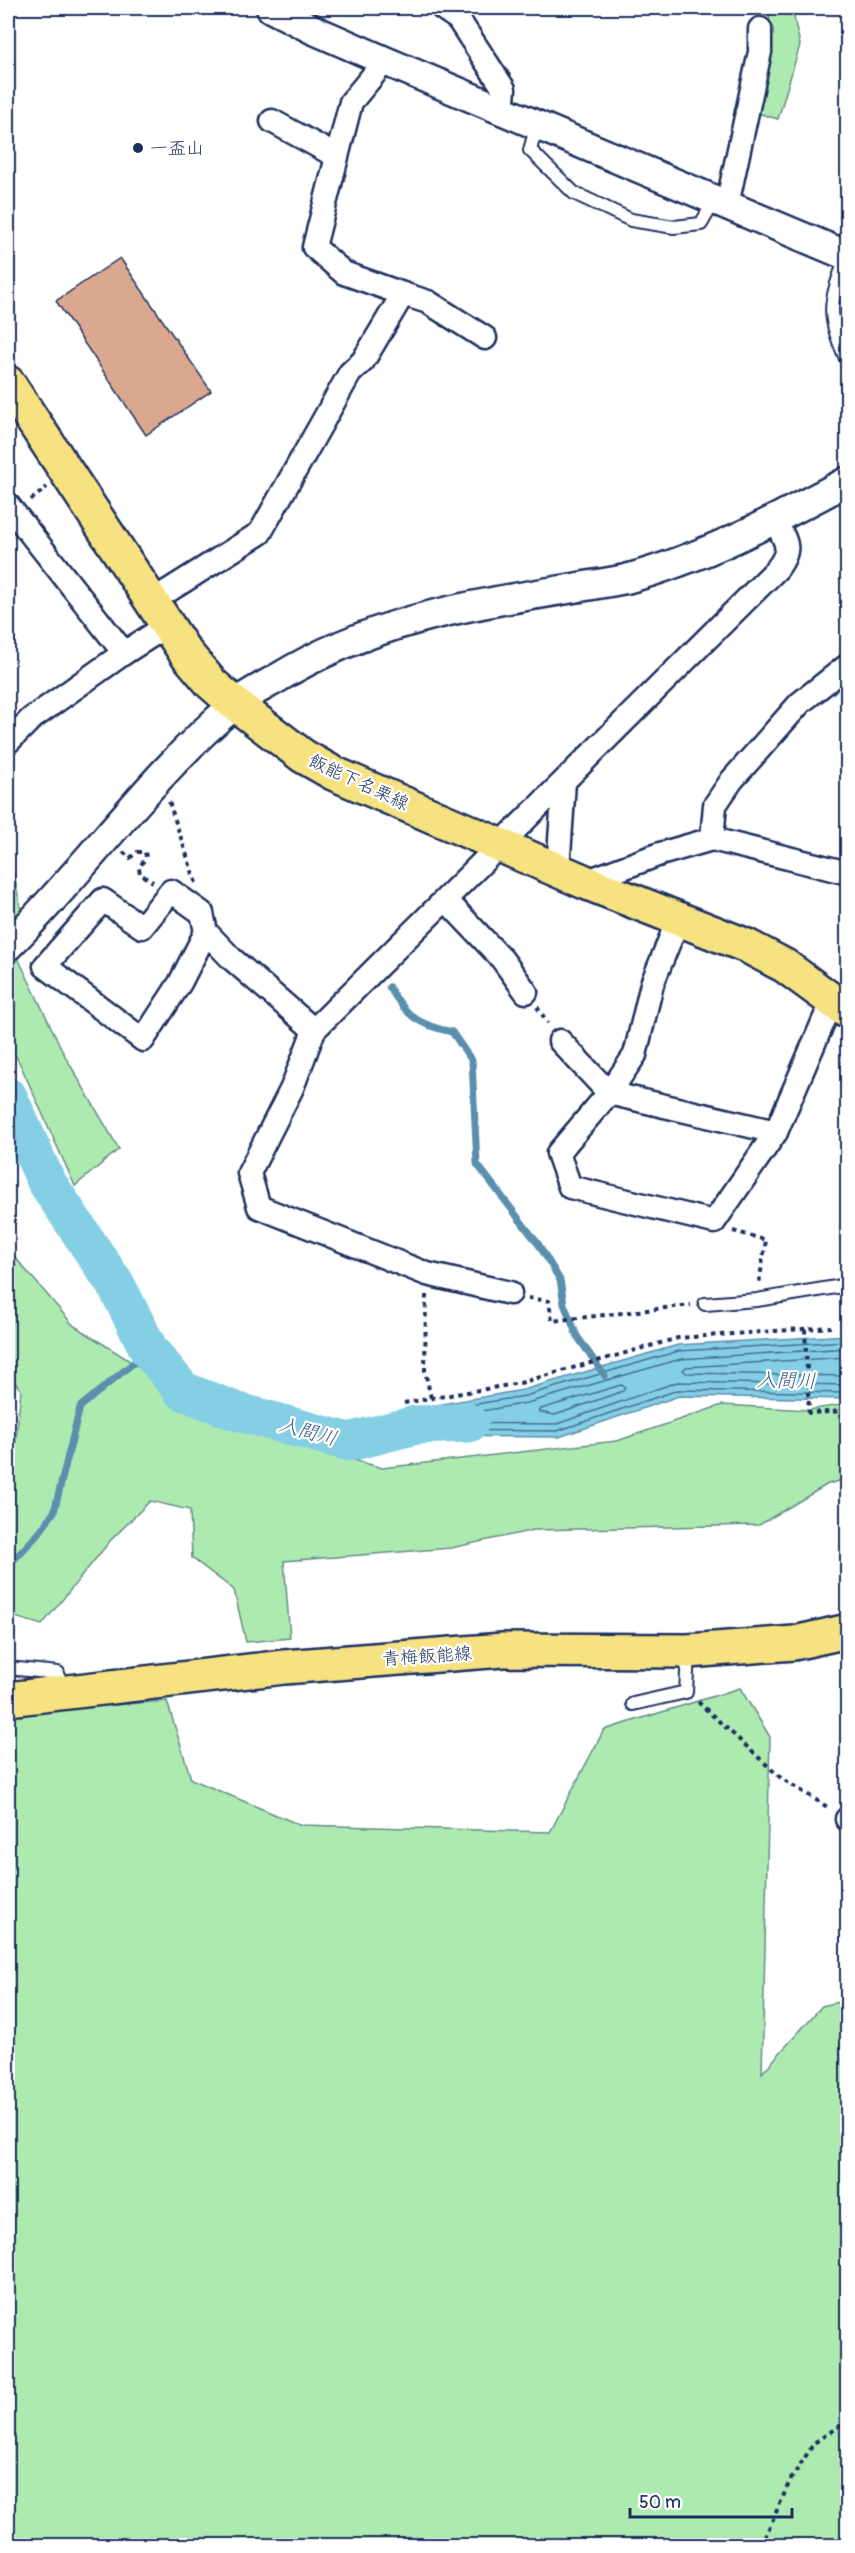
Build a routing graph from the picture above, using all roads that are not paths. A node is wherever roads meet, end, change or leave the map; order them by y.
1 (271, 8) edge
2 (456, 11) edge
3 (760, 29) dead end
4 (386, 62) junction
5 (502, 111) junction
6 (272, 121) dead end
7 (537, 125) junction
8 (336, 156) junction
9 (721, 202) junction
10 (847, 255) edge
11 (403, 294) junction
12 (485, 338) dead end
13 (848, 363) edge
14 (8, 383) edge
15 (848, 482) edge
16 (11, 509) edge
17 (775, 521) junction
18 (160, 613) junction
19 (124, 653) junction
20 (848, 665) edge
21 (236, 704) junction
22 (8, 742) edge
23 (564, 782) junction
24 (712, 839) junction
25 (499, 845) junction
26 (848, 873) edge
27 (571, 876) junction
28 (446, 900) junction
29 (678, 920) junction
30 (204, 923) junction
31 (17, 937) edge
32 (526, 992) road end
33 (840, 1006) edge
34 (314, 1030) junction
35 (561, 1041) road end
36 (609, 1093) junction
37 (776, 1132) junction
38 (848, 1285) edge
39 (510, 1293) road end
40 (705, 1304) road end
41 (848, 1631) edge
42 (688, 1651) junction
43 (8, 1668) edge
44 (61, 1695) junction
45 (8, 1700) edge
46 (633, 1704) dead end

1 - 4 street
2 - 5 street
3 - 9 street
4 - 5 street
4 - 8 street
5 - 7 street
6 - 8 street
7 - 9 street
7 - 9 lane
8 - 11 street
9 - 10 street
10 - 13 lane
11 - 12 street
11 - 18 street
14 - 18 main road, 飯能下名栗線
15 - 17 street
16 - 19 street
17 - 21 street
17 - 23 street
18 - 19 street
18 - 21 main road, 飯能下名栗線
19 - 22 street
20 - 24 street
21 - 25 main road, 飯能下名栗線
21 - 31 street
23 - 25 street
23 - 27 street
24 - 26 street
24 - 27 street
25 - 27 main road, 飯能下名栗線
25 - 28 street
27 - 29 main road, 飯能下名栗線
28 - 32 street
28 - 34 street
29 - 33 main road, 飯能下名栗線
29 - 36 street
30 - 30 street
30 - 34 street
33 - 37 street
34 - 39 street
35 - 36 street
36 - 37 street
36 - 37 street
38 - 40 lane
41 - 42 main road, 青梅飯能線
42 - 44 main road, 青梅飯能線
42 - 46 lane
43 - 44 lane
44 - 45 main road, 青梅飯能線

